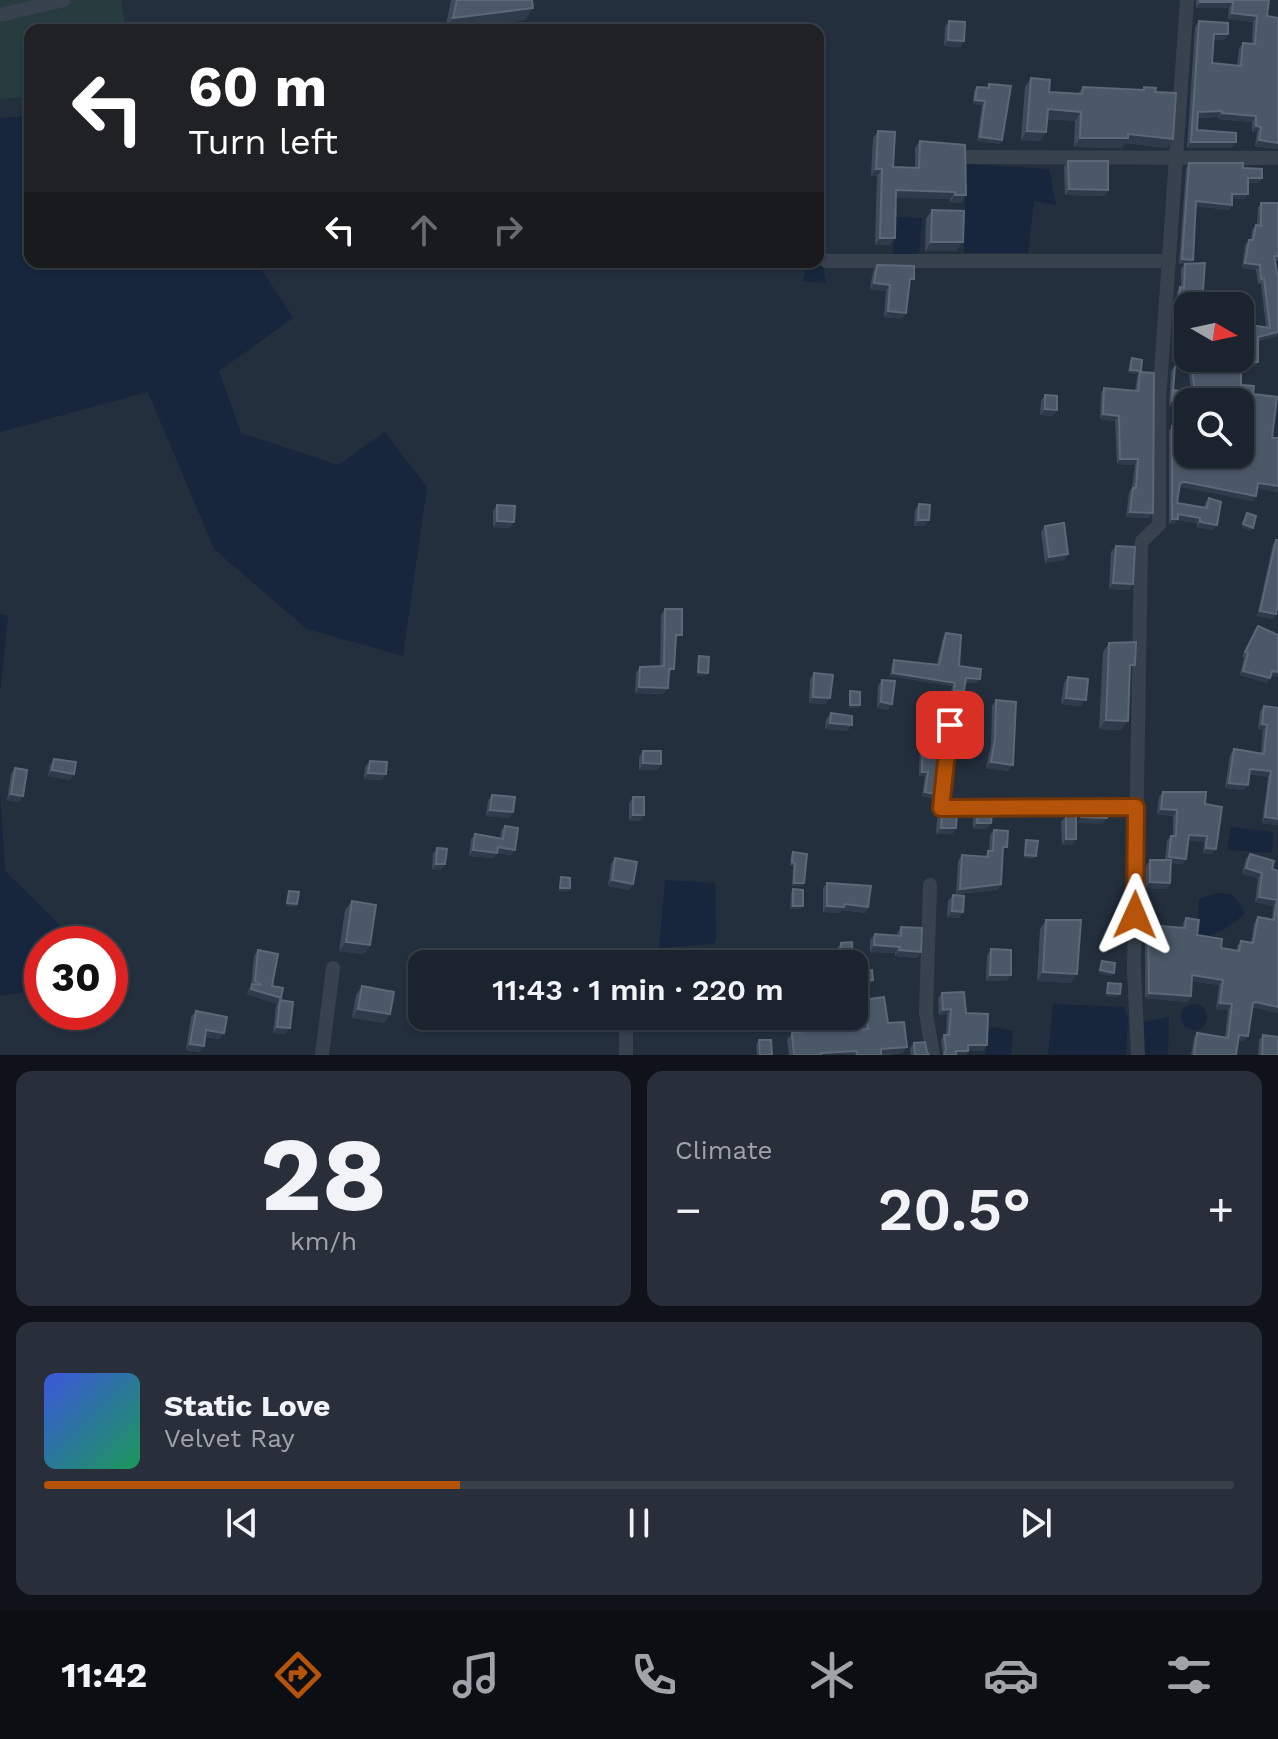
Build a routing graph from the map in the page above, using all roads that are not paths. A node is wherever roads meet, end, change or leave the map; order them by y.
1 (64, 0) edge
2 (1187, 0) edge
3 (0, 15) edge
4 (1176, 156) junction
5 (969, 157) edge
6 (1278, 158) edge
7 (826, 261) dead end
8 (1169, 261) junction
9 (950, 725) dead end
10 (1136, 807) junction
11 (930, 885) dead end
12 (333, 968) dead end
13 (626, 1030) edge
14 (322, 1055) edge
15 (626, 1055) edge
16 (933, 1055) edge
17 (1138, 1055) edge

1 - 3 street
2 - 4 street
4 - 5 street
4 - 6 street
4 - 8 street
7 - 8 street
8 - 10 street
9 - 10 street
10 - 17 street
11 - 16 street
12 - 14 street
13 - 15 street

